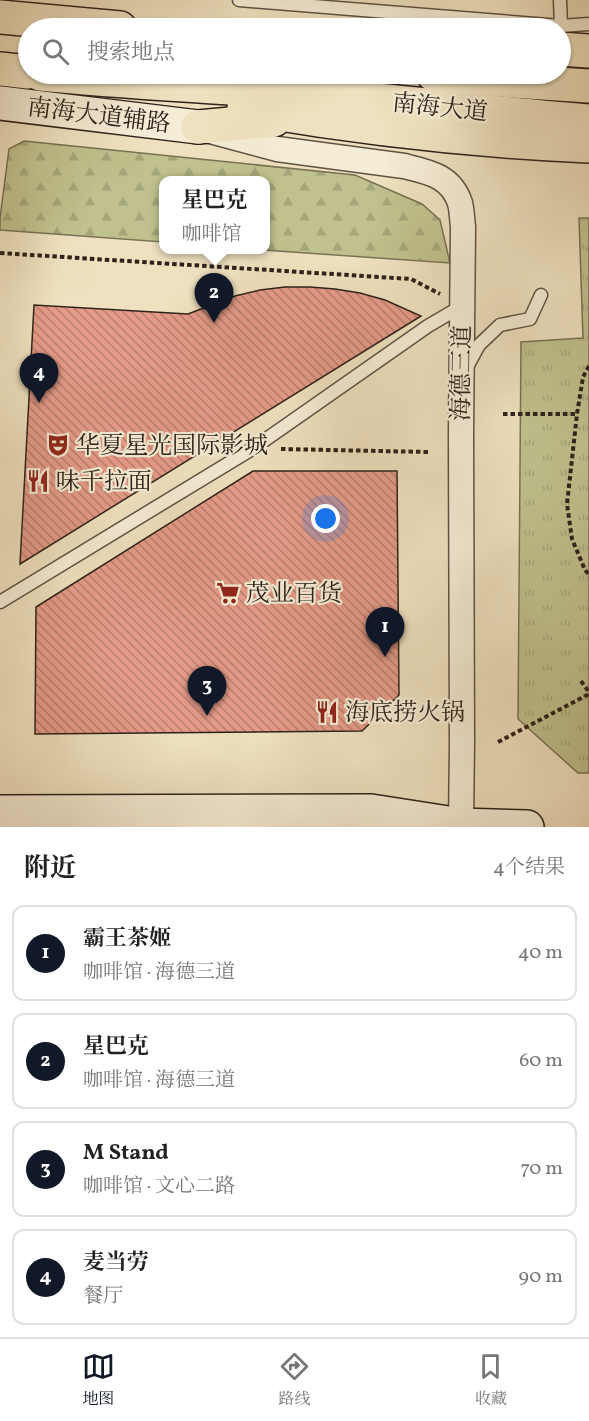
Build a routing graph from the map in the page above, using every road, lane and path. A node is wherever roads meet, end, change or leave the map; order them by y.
1 (239, 0) edge
2 (560, 0) edge
3 (0, 18) edge
4 (392, 18) edge
5 (560, 18) edge
6 (18, 20) edge
7 (589, 24) edge
8 (571, 33) edge
9 (571, 43) edge
10 (589, 51) edge
11 (0, 69) edge
12 (18, 71) edge
13 (125, 84) edge
14 (154, 84) edge
15 (559, 84) edge
16 (574, 85) edge
17 (8, 107) edge
18 (301, 118) junction
19 (589, 121) edge
20 (198, 128) junction
21 (589, 146) edge
22 (0, 253) edge
23 (541, 296) dead end
24 (462, 306) junction
25 (589, 366) edge
26 (461, 378) junction
27 (503, 414) dead end
28 (577, 414) junction
29 (252, 449) junction
30 (428, 452) dead end
31 (589, 575) edge
32 (0, 602) edge
33 (581, 681) dead end
34 (589, 693) edge
35 (498, 742) dead end
36 (0, 812) edge
37 (457, 827) edge
38 (527, 827) edge

1 - 4 lane
2 - 5 lane
3 - 6 main road
7 - 8 lane
9 - 10 main road
11 - 12 main road
13 - 18 main road
14 - 19 main road, 南海大道
15 - 16 main road, 南海大道
17 - 20 street, 南海大道辅路
18 - 20 main road
18 - 21 main road
20 - 24 street, 海德三道
22 - 24 path
23 - 26 lane
24 - 26 street, 海德三道
24 - 29 lane
25 - 28 path
26 - 37 street, 海德三道
27 - 28 path
28 - 31 path
29 - 30 path
29 - 32 lane
33 - 34 path
34 - 35 path
36 - 37 street
37 - 38 street

